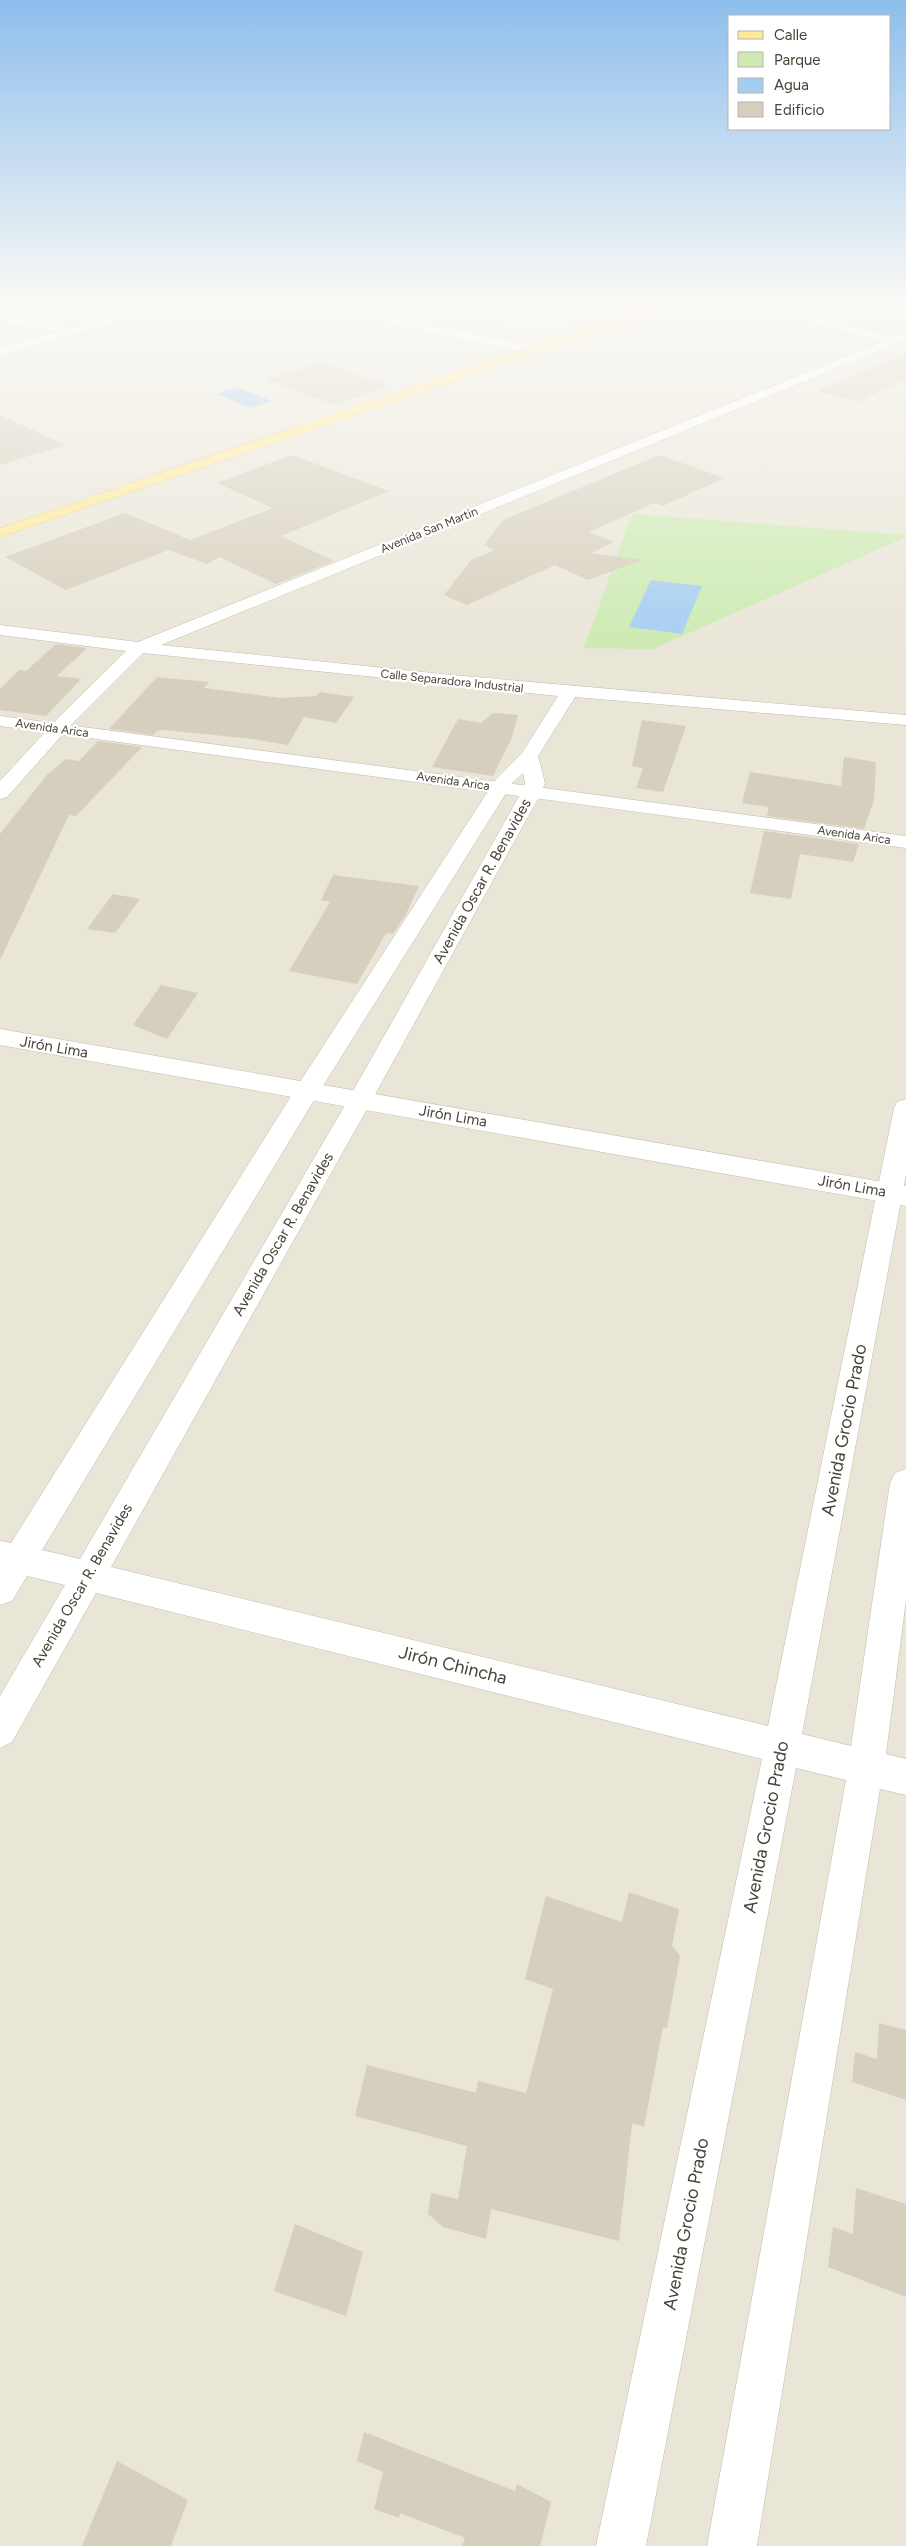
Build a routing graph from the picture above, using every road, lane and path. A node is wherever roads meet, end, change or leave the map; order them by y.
1 (338, 417) edge
2 (707, 417) edge
3 (0, 533) edge
4 (0, 630) edge
5 (138, 648) junction
6 (569, 693) junction
7 (0, 712) edge
8 (906, 720) edge
9 (0, 721) edge
10 (62, 725) junction
11 (529, 756) junction
12 (503, 783) junction
13 (533, 788) junction
14 (0, 793) edge
15 (906, 830) edge
16 (906, 842) edge
17 (0, 1037) edge
18 (307, 1091) junction
19 (360, 1100) junction
20 (906, 1108) edge
21 (898, 1194) edge
22 (906, 1483) edge
23 (9, 1557) edge
24 (87, 1576) junction
25 (0, 1590) edge
26 (0, 1730) edge
27 (782, 1746) junction
28 (866, 1767) junction
29 (906, 1777) edge
30 (621, 2546) edge
31 (732, 2546) edge

1 - 3 main road
2 - 5 street, Avenida San Martin
4 - 5 street, Calle Separadora Industrial
5 - 6 street, Calle Separadora Industrial
5 - 10 street, Avenida San Martin
6 - 8 street, Calle Separadora Industrial
6 - 11 street
7 - 10 street, Avenida Arica
9 - 10 street, Avenida Arica
10 - 12 street, Avenida Arica
10 - 14 street, Avenida San Martin
11 - 12 street, Avenida Oscar R. Benavides
11 - 13 street, Avenida Oscar R. Benavides
12 - 13 street, Avenida Arica
12 - 18 street, Avenida Oscar R. Benavides
13 - 15 street, Avenida Arica
13 - 16 street, Avenida Arica
13 - 19 street, Avenida Oscar R. Benavides
17 - 18 street, Jirón Lima
18 - 19 street, Jirón Lima
18 - 23 street, Avenida Oscar R. Benavides
19 - 21 street, Jirón Lima
19 - 24 street, Avenida Oscar R. Benavides
20 - 21 street, Avenida Grocio Prado
21 - 27 street, Avenida Grocio Prado
22 - 28 street
23 - 24 street, Jirón Chincha
23 - 25 street, Avenida Oscar R. Benavides
24 - 26 street, Avenida Oscar R. Benavides
24 - 27 street, Jirón Chincha
27 - 28 street, Jirón Chincha
27 - 30 street, Avenida Grocio Prado
28 - 29 street, Jirón Chincha
28 - 31 street

